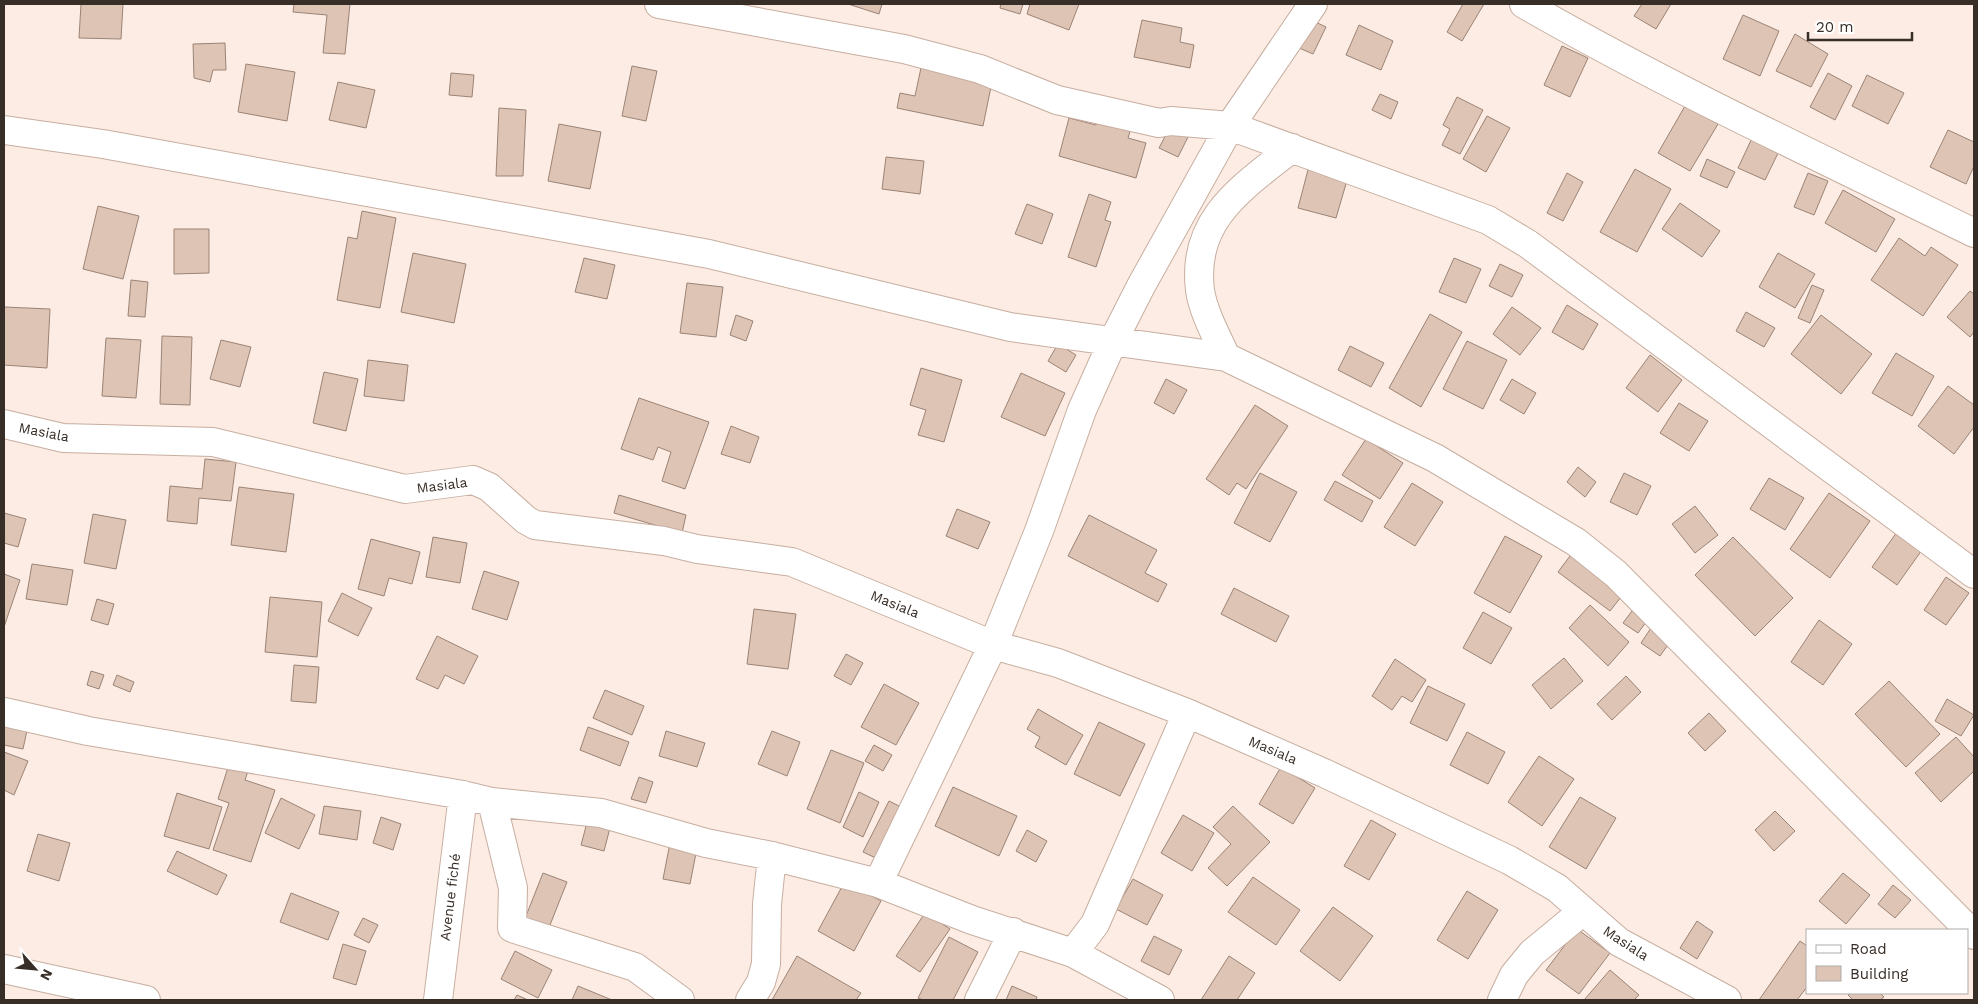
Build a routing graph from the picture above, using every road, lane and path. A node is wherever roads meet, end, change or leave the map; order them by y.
1 (659, 4) edge
2 (1313, 4) edge
3 (1524, 4) edge
4 (1230, 126) junction
5 (4, 130) edge
6 (1292, 148) junction
7 (1974, 233) edge
8 (1112, 343) junction
9 (1226, 357) junction
10 (4, 424) edge
11 (1974, 574) edge
12 (993, 645) junction
13 (4, 712) edge
14 (1187, 713) junction
15 (463, 795) junction
16 (492, 802) junction
17 (772, 856) junction
18 (878, 882) junction
19 (1583, 912) junction
20 (1013, 932) junction
21 (1974, 935) edge
22 (1073, 953) junction
23 (4, 969) edge
24 (146, 1000) edge
25 (438, 1000) edge
26 (680, 1000) edge
27 (750, 1000) edge
28 (979, 1000) edge
29 (1160, 1000) edge
30 (1502, 1000) edge
31 (1727, 1000) edge

1 - 4 street
2 - 4 street
3 - 7 street
4 - 6 street
4 - 8 street
5 - 8 street
6 - 9 street
6 - 11 street
8 - 9 street
8 - 12 street
9 - 21 street
10 - 12 street, Masiala
12 - 14 street, Masiala
12 - 18 street
13 - 15 street
14 - 19 street, Masiala
14 - 22 street
15 - 16 street
15 - 25 street, Avenue fiché
16 - 17 street
16 - 26 street
17 - 18 street
17 - 27 street
18 - 20 street
19 - 30 street
19 - 31 street, Masiala
20 - 22 street
20 - 28 street
22 - 29 street
23 - 24 street

